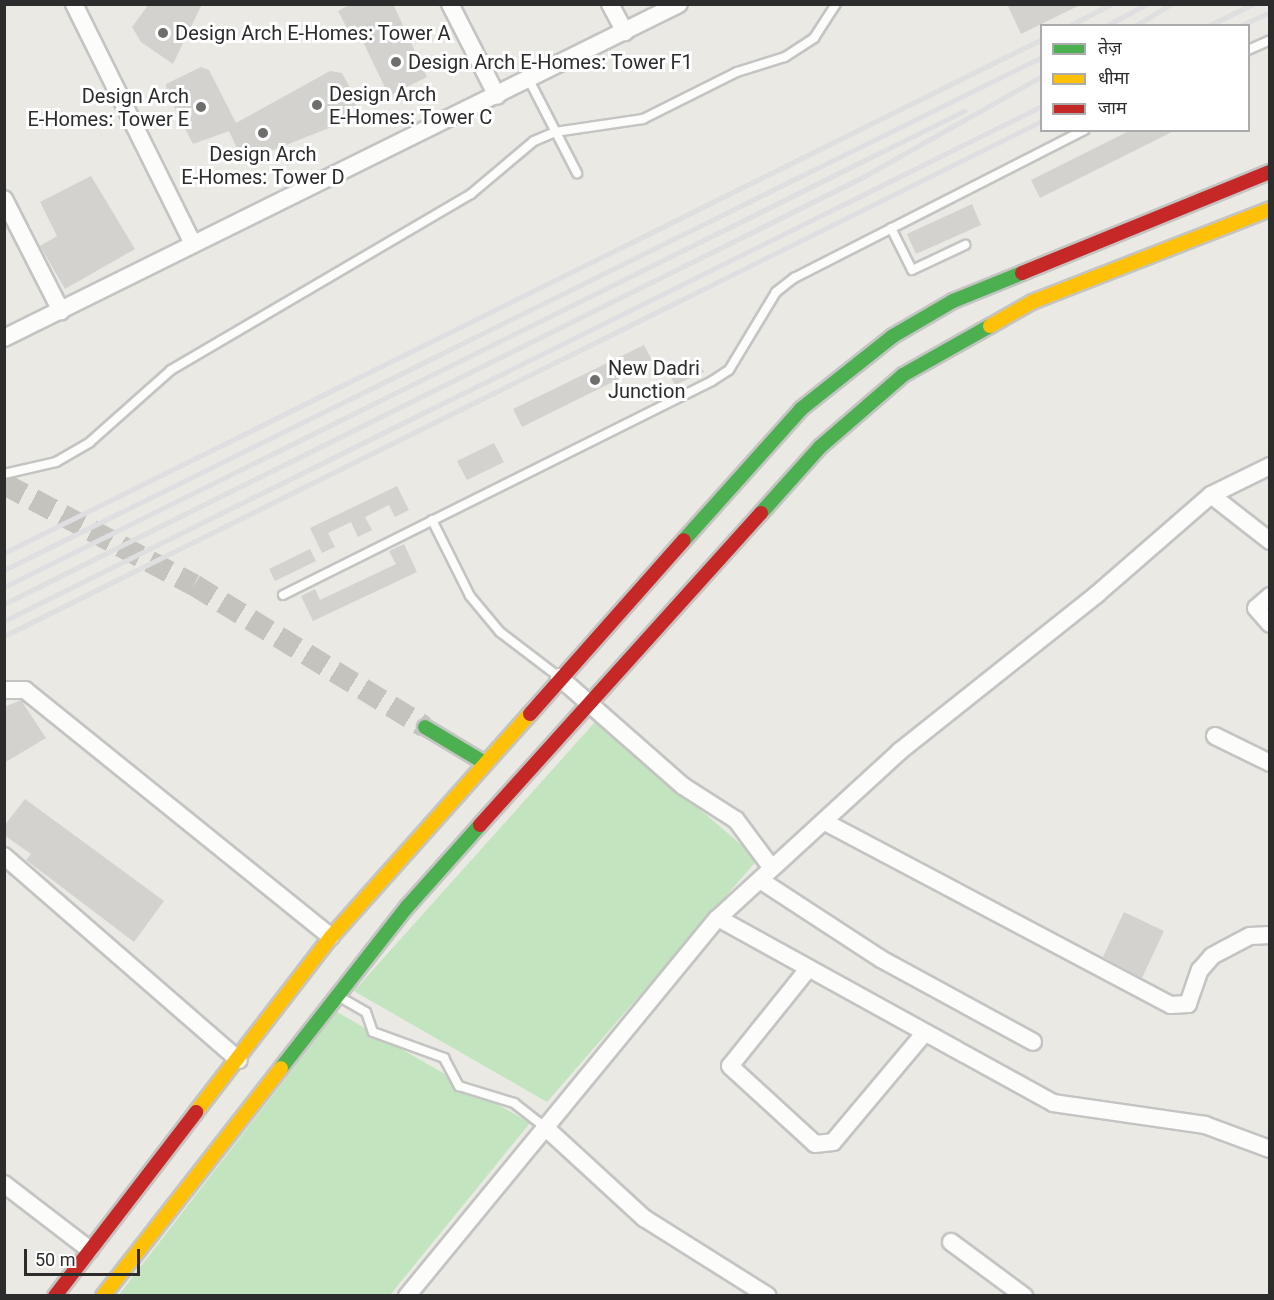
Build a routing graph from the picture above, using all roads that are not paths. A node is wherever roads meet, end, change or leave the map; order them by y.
1 (450, 4) edge
2 (610, 4) edge
3 (679, 4) edge
4 (836, 4) edge
5 (74, 6) edge
6 (625, 32) junction
7 (1269, 40) edge
8 (1250, 49) edge
9 (529, 80) junction
10 (497, 96) junction
11 (555, 132) junction
12 (1081, 132) edge
13 (1269, 172) edge
14 (577, 173) dead end
15 (4, 200) edge
16 (1269, 209) edge
17 (891, 228) junction
18 (193, 244) junction
19 (965, 245) dead end
20 (61, 311) junction
21 (4, 338) edge
22 (1269, 466) edge
23 (4, 474) edge
24 (1211, 495) junction
25 (432, 520) junction
26 (1269, 541) edge
27 (283, 595) dead end
28 (1269, 596) edge
29 (1269, 624) edge
30 (559, 677) junction
31 (4, 690) edge
32 (587, 704) junction
33 (426, 727) tunnel mouth
34 (1215, 736) dead end
35 (485, 763) junction
36 (1269, 763) edge
37 (825, 822) junction
38 (4, 856) edge
39 (771, 867) junction
40 (760, 880) junction
41 (718, 918) junction
42 (1269, 935) edge
43 (331, 938) junction
44 (808, 969) junction
45 (338, 996) junction
46 (922, 1036) junction
47 (1033, 1042) dead end
48 (239, 1060) junction
49 (546, 1128) junction
50 (1269, 1149) edge
51 (4, 1184) edge
52 (951, 1242) dead end
53 (90, 1250) junction
54 (55, 1296) edge
55 (103, 1296) edge
56 (407, 1296) edge
57 (768, 1296) edge
58 (1024, 1296) edge

1 - 10 street
2 - 6 street
3 - 6 street
4 - 11 lane
5 - 18 street
6 - 9 street
7 - 8 lane
9 - 10 street
9 - 11 lane
10 - 18 street
11 - 14 lane
11 - 23 lane
12 - 17 lane
13 - 30 street
15 - 20 street
16 - 32 street
17 - 19 lane
17 - 25 lane
18 - 20 street
20 - 21 street
22 - 24 street
24 - 26 street
24 - 37 street
25 - 27 lane
25 - 30 lane
28 - 29 street
30 - 32 street
30 - 35 street
31 - 43 street
32 - 39 street
32 - 45 street
33 - 35 street
34 - 36 street
35 - 43 street
37 - 39 street
37 - 42 street
38 - 48 street
39 - 40 street
40 - 41 street
40 - 47 street
41 - 44 street
41 - 49 street
43 - 48 street
44 - 46 street
44 - 46 street
45 - 49 lane
45 - 55 street
46 - 50 street
48 - 53 street
49 - 56 street
49 - 57 street
51 - 53 street
52 - 58 street
53 - 54 street

